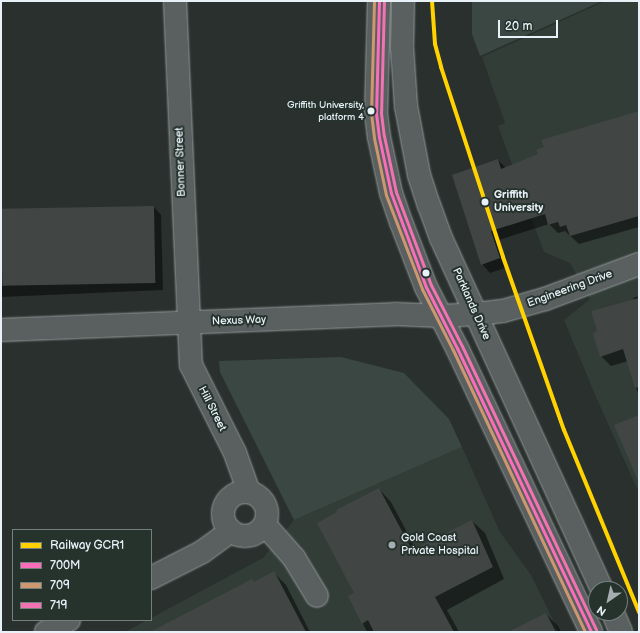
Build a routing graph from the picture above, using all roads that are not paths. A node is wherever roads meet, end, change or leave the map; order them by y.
1 (174, 1) edge
2 (379, 1) edge
3 (404, 1) edge
4 (639, 264) edge
5 (476, 314) junction
6 (441, 316) junction
7 (188, 323) junction
8 (1, 330) edge
9 (249, 492) junction
10 (265, 525) junction
11 (231, 531) junction
12 (152, 577) edge
13 (598, 581) edge
14 (317, 596) dead end
15 (67, 621) edge
16 (616, 621) edge
17 (46, 632) edge
18 (591, 632) edge
19 (621, 632) edge

1 - 7 street, Bonner Street
2 - 6 street
3 - 5 street, Parklands Drive
4 - 5 street, Engineering Drive
5 - 6 street, Nexus Way
5 - 13 street, Parklands Drive
6 - 7 street, Nexus Way
6 - 18 street
7 - 8 street, Nexus Way
7 - 9 street, Hill Street
9 - 10 street
9 - 11 street
10 - 11 street
10 - 14 street
11 - 12 street
15 - 17 street
16 - 19 street

